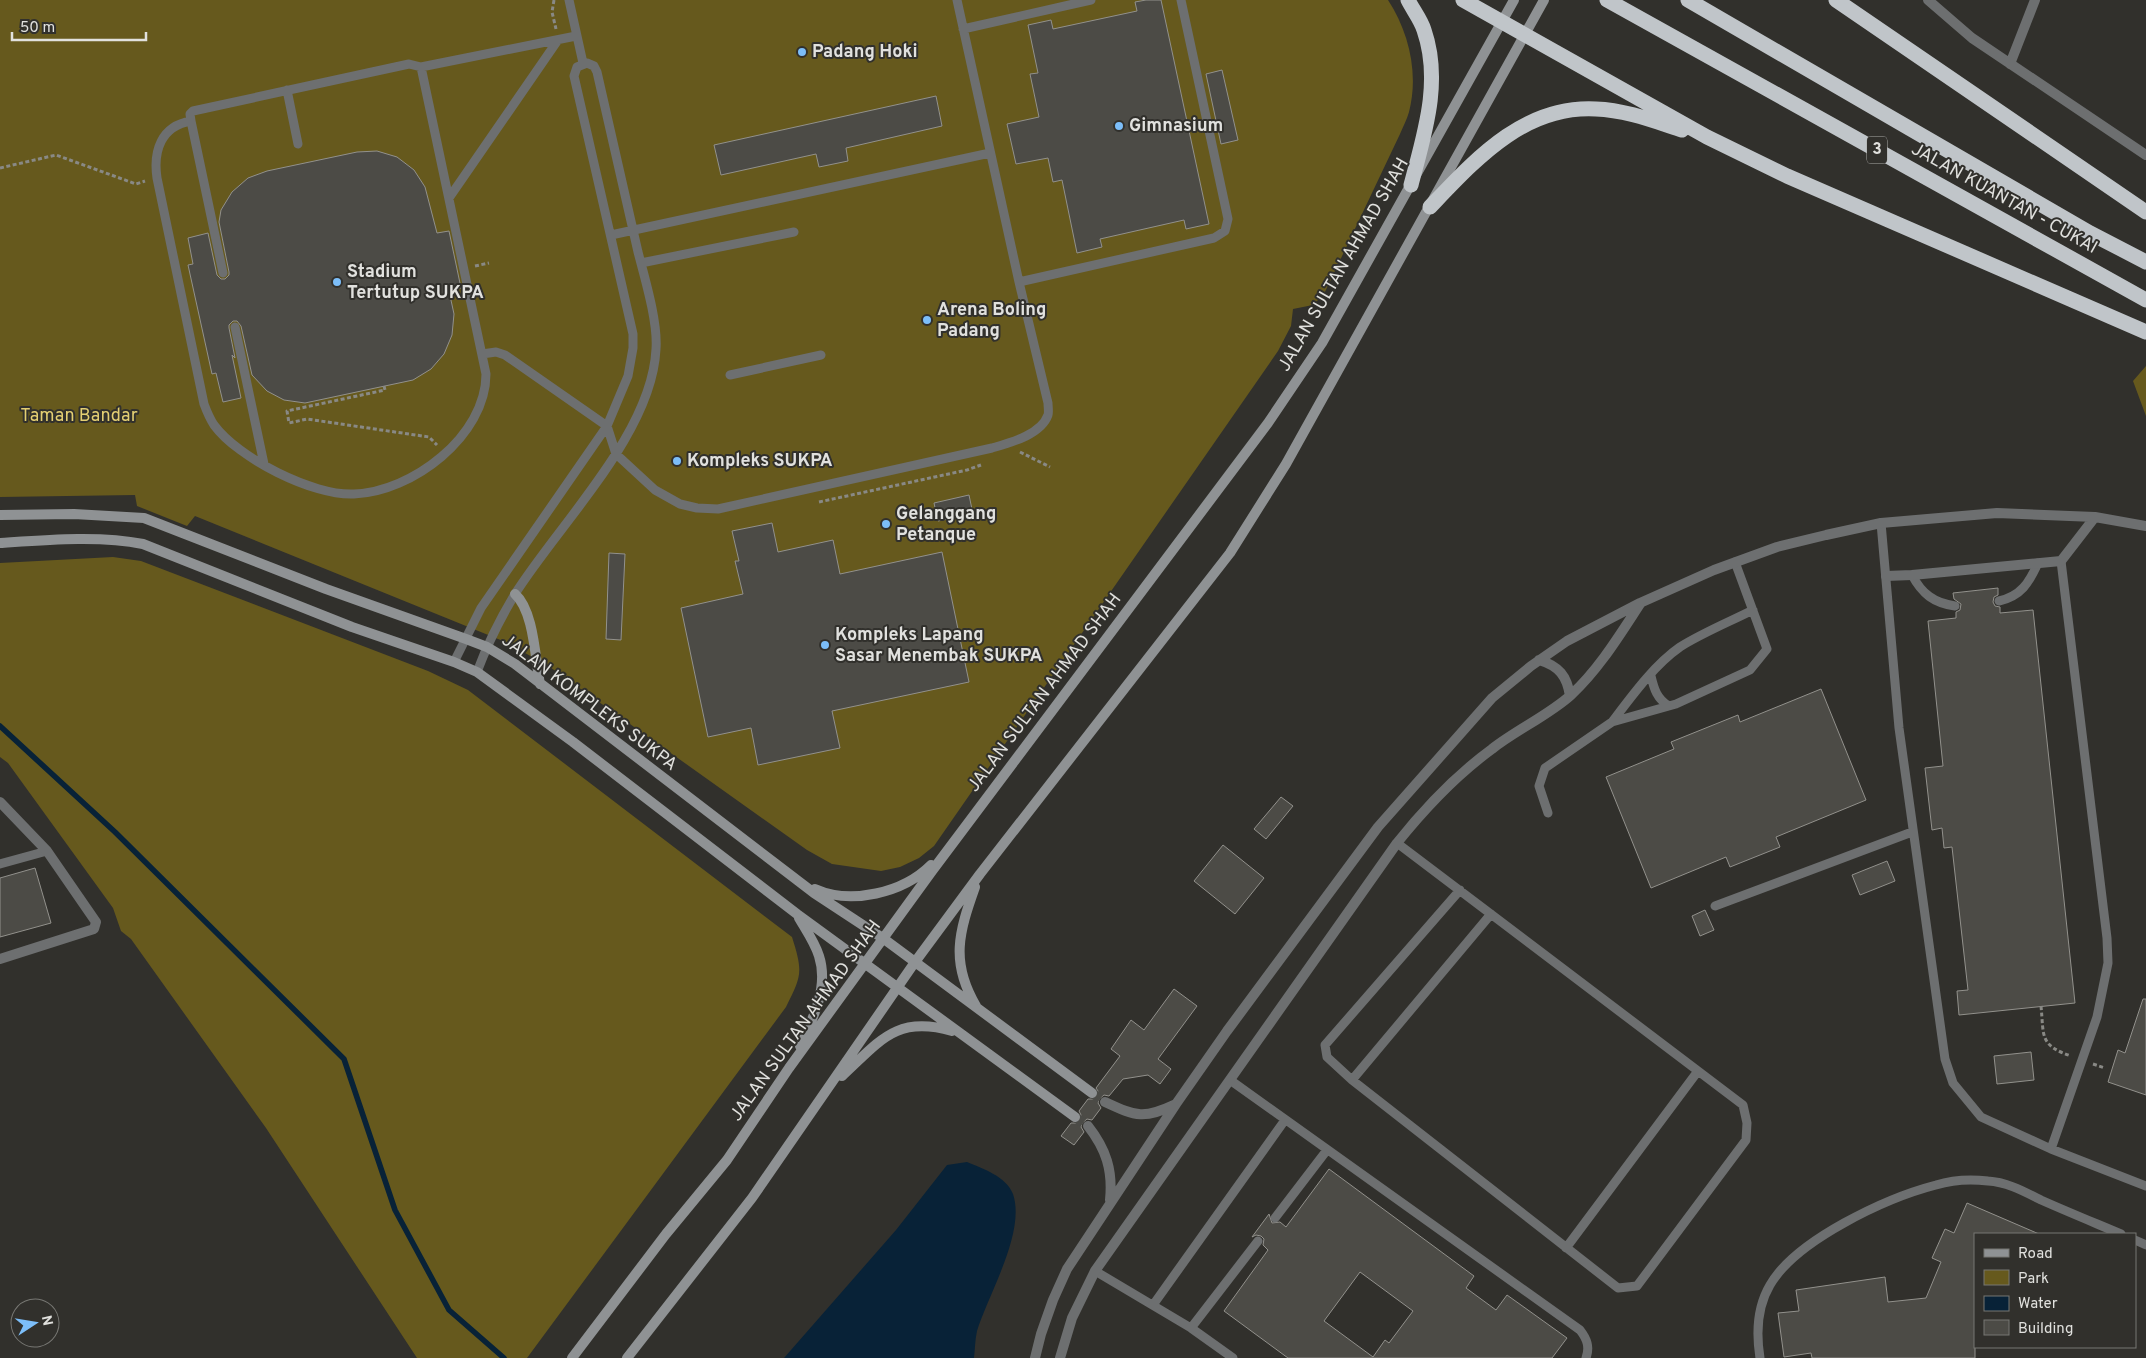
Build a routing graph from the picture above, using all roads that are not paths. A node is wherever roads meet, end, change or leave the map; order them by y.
1 (569, 0) edge
2 (957, 0) edge
3 (1091, 0) edge
4 (1181, 0) edge
5 (1408, 0) edge
6 (1463, 0) edge
7 (1514, 0) edge
8 (1544, 0) edge
9 (1607, 0) edge
10 (1688, 0) edge
11 (1836, 0) edge
12 (1928, 0) edge
13 (2035, 0) edge
14 (1503, 22) junction
15 (963, 29) junction
16 (1526, 34) junction
17 (576, 36) junction
18 (558, 40) junction
19 (583, 63) junction
20 (2010, 64) junction
21 (421, 67) junction
22 (287, 90) junction
23 (190, 121) junction
24 (1707, 137) junction
25 (298, 144) dead end
26 (990, 153) junction
27 (2146, 155) edge
28 (1410, 185) junction
29 (449, 198) junction
30 (1430, 207) junction
31 (2146, 212) edge
32 (633, 230) junction
33 (794, 232) dead end
34 (611, 234) junction
35 (2146, 262) edge
36 (641, 263) junction
37 (223, 273) dead end
38 (1019, 282) junction
39 (2146, 300) edge
40 (235, 328) dead end
41 (2146, 332) edge
42 (482, 354) junction
43 (821, 355) dead end
44 (730, 375) dead end
45 (607, 426) junction
46 (616, 454) junction
47 (264, 464) junction
48 (0, 515) edge
49 (2095, 517) junction
50 (1881, 523) junction
51 (2146, 526) edge
52 (0, 543) edge
53 (2061, 561) junction
54 (1735, 562) junction
55 (2038, 563) junction
56 (1912, 575) junction
57 (1886, 576) junction
58 (515, 594) junction
59 (1999, 601) dead end
60 (1640, 603) junction
61 (1955, 606) dead end
62 (1753, 610) junction
63 (466, 638) junction
64 (486, 647) junction
65 (1539, 660) junction
66 (454, 662) junction
67 (477, 672) junction
68 (1651, 676) junction
69 (540, 684) junction
70 (1570, 696) junction
71 (1669, 706) junction
72 (1612, 722) junction
73 (0, 802) edge
74 (1548, 813) dead end
75 (1912, 832) junction
76 (1397, 843) junction
77 (952, 844) junction
78 (47, 851) junction
79 (0, 864) edge
80 (980, 874) junction
81 (790, 875) junction
82 (1460, 890) junction
83 (1715, 906) dead end
84 (797, 914) junction
85 (1491, 914) junction
86 (884, 939) junction
87 (0, 959) edge
88 (915, 962) junction
89 (866, 964) junction
90 (898, 988) junction
91 (978, 1010) junction
92 (958, 1032) junction
93 (790, 1068) junction
94 (1698, 1071) junction
95 (1230, 1080) junction
96 (1352, 1080) junction
97 (830, 1087) junction
98 (1092, 1093) tunnel mouth
99 (1105, 1102) tunnel mouth
100 (1176, 1104) junction
101 (1075, 1117) tunnel mouth
102 (1285, 1120) junction
103 (1088, 1126) tunnel mouth
104 (2051, 1149) junction
105 (1327, 1150) junction
106 (2146, 1186) edge
107 (1110, 1203) junction
108 (1275, 1218) dead end
109 (2119, 1233) edge
110 (1258, 1241) dead end
111 (1566, 1248) junction
112 (1095, 1271) junction
113 (1153, 1305) junction
114 (1191, 1328) junction
115 (572, 1358) edge
116 (627, 1358) edge
117 (1036, 1358) edge
118 (1060, 1358) edge
119 (1233, 1358) edge
120 (1586, 1358) edge
121 (1757, 1358) edge

1 - 17 lane
2 - 15 lane
3 - 15 lane
4 - 38 lane
5 - 28 highway
6 - 14 highway
7 - 14 main road, JALAN SULTAN AHMAD SHAH
8 - 16 main road
9 - 39 highway, JALAN KUANTAN - CUKAI / 3
10 - 35 highway, JALAN KUANTAN - CUKAI / 3
11 - 31 highway
12 - 20 street
13 - 20 street
14 - 16 highway
14 - 28 main road, JALAN SULTAN AHMAD SHAH
15 - 26 lane
16 - 24 highway
16 - 30 main road
17 - 18 lane
17 - 19 lane
18 - 21 lane
18 - 29 lane
19 - 32 lane
19 - 34 lane
20 - 27 street
21 - 22 lane
21 - 29 lane
22 - 23 lane
22 - 25 lane
23 - 37 lane
23 - 47 lane
24 - 30 highway
24 - 41 highway
26 - 32 lane
26 - 38 lane
28 - 77 main road, JALAN SULTAN AHMAD SHAH
29 - 42 lane
30 - 80 main road
32 - 34 lane
32 - 36 lane
33 - 36 lane
34 - 45 lane
36 - 46 lane
38 - 46 lane
40 - 47 lane
42 - 45 lane
42 - 47 lane
43 - 44 lane
45 - 46 lane
45 - 63 lane
46 - 58 lane
48 - 63 main road, JALAN KOMPLEKS SUKPA
49 - 50 street
49 - 51 street
49 - 53 street
50 - 54 street
50 - 57 lane
52 - 66 main road
53 - 55 street
53 - 104 lane
54 - 60 street
54 - 62 lane
55 - 56 street
55 - 59 lane
56 - 57 street
56 - 61 lane
57 - 75 lane
58 - 64 lane
58 - 69 main road
60 - 65 street
60 - 70 street
62 - 68 lane
62 - 71 lane
63 - 64 main road, JALAN KOMPLEKS SUKPA
63 - 66 lane
64 - 67 lane
64 - 69 main road, JALAN KOMPLEKS SUKPA
65 - 70 street
65 - 100 street
66 - 67 main road
67 - 84 main road
68 - 71 lane
68 - 72 lane
69 - 81 main road, JALAN KOMPLEKS SUKPA
70 - 76 street
71 - 72 lane
72 - 74 lane
73 - 78 street
75 - 83 lane
75 - 104 lane
76 - 82 lane
76 - 95 street
77 - 81 main road
77 - 86 main road, JALAN SULTAN AHMAD SHAH
78 - 79 lane
78 - 87 street
80 - 88 main road
80 - 91 main road
81 - 86 main road, JALAN KOMPLEKS SUKPA
82 - 85 lane
82 - 96 lane
84 - 89 main road
84 - 93 main road
85 - 94 lane
85 - 96 lane
86 - 88 main road, JALAN KOMPLEKS SUKPA
86 - 89 main road, JALAN SULTAN AHMAD SHAH
88 - 90 main road
88 - 91 main road, JALAN KOMPLEKS SUKPA
89 - 90 main road
89 - 93 main road, JALAN SULTAN AHMAD SHAH
90 - 92 main road
90 - 97 main road
91 - 98 main road, JALAN KOMPLEKS SUKPA
92 - 97 main road
92 - 101 main road
93 - 115 main road, JALAN SULTAN AHMAD SHAH
94 - 111 lane
94 - 111 lane
95 - 102 lane
95 - 112 street
96 - 111 lane
97 - 116 main road
99 - 100 street
100 - 107 street
102 - 105 lane
102 - 113 lane
103 - 107 street
104 - 106 lane
105 - 108 lane
105 - 120 lane
107 - 117 street
109 - 121 lane
110 - 114 lane
112 - 113 lane
112 - 118 street
113 - 114 lane
114 - 119 lane

